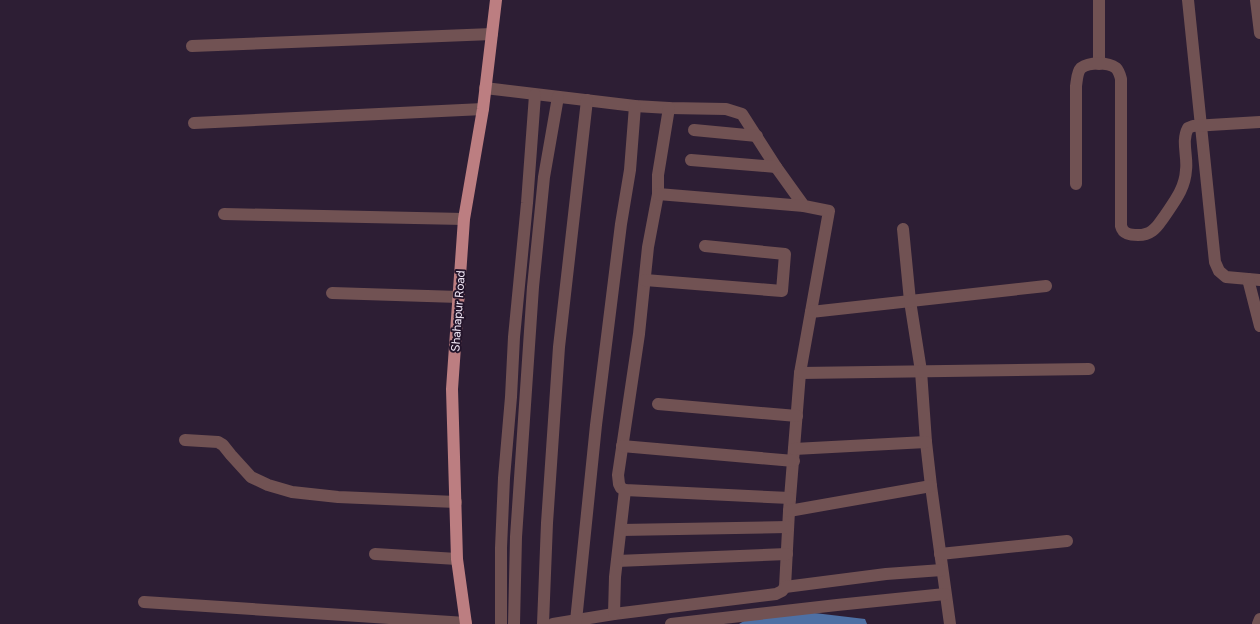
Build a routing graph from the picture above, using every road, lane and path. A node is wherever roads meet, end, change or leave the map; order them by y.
1 (496, 0) edge
2 (1099, 0) edge
3 (1188, 0) edge
4 (1256, 0) edge
5 (1260, 33) edge
6 (492, 34) junction
7 (192, 46) dead end
8 (1099, 64) junction
9 (485, 88) junction
10 (535, 94) junction
11 (558, 97) junction
12 (587, 100) junction
13 (635, 106) junction
14 (669, 108) junction
15 (483, 109) junction
16 (1260, 122) edge
17 (194, 123) dead end
18 (1200, 126) junction
19 (694, 130) dead end
20 (757, 136) junction
21 (691, 160) dead end
22 (776, 167) junction
23 (1076, 184) dead end
24 (658, 194) junction
25 (804, 206) junction
26 (224, 214) dead end
27 (464, 219) junction
28 (903, 229) dead end
29 (705, 246) dead end
30 (1248, 279) junction
31 (645, 280) junction
32 (1260, 280) edge
33 (1046, 286) dead end
34 (332, 293) dead end
35 (459, 297) junction
36 (910, 301) junction
37 (811, 312) junction
38 (1260, 326) edge
39 (1089, 369) dead end
40 (921, 371) junction
41 (800, 373) junction
42 (658, 404) dead end
43 (797, 416) junction
44 (185, 440) dead end
45 (926, 442) junction
46 (622, 446) junction
47 (794, 455) junction
48 (931, 486) junction
49 (625, 490) junction
50 (790, 498) junction
51 (456, 502) junction
52 (789, 512) junction
53 (788, 528) junction
54 (621, 530) junction
55 (1067, 541) dead end
56 (375, 554) dead end
57 (787, 554) junction
58 (940, 554) junction
59 (457, 559) junction
60 (617, 561) junction
61 (942, 570) junction
62 (785, 586) junction
63 (945, 594) junction
64 (144, 602) dead end
65 (614, 614) junction
66 (1260, 619) edge
67 (576, 621) junction
68 (466, 624) edge
69 (502, 624) edge
70 (514, 624) edge
71 (543, 624) edge
72 (553, 624) edge
73 (671, 624) edge
74 (950, 624) edge
75 (1258, 624) edge

1 - 6 main road, Shahapur Road
2 - 8 street
3 - 18 street
4 - 5 street
6 - 7 street
6 - 9 main road, Shahapur Road
8 - 18 street
8 - 23 street
9 - 10 street
9 - 15 main road, Shahapur Road
10 - 11 street
10 - 69 street
11 - 12 street
11 - 70 street
12 - 13 street
12 - 71 street
13 - 14 street
13 - 67 street
14 - 20 street
14 - 24 street
15 - 17 street
15 - 27 main road, Shahapur Road
16 - 18 street
18 - 30 street
19 - 20 street
20 - 22 street
21 - 22 street
22 - 25 street
24 - 25 street
24 - 31 street
25 - 37 street
26 - 27 street
27 - 35 main road, Shahapur Road
28 - 36 street
29 - 31 street
30 - 32 street
30 - 38 street
31 - 46 street
33 - 36 street
34 - 35 street
35 - 51 main road, Shahapur Road
36 - 37 street
36 - 40 street
37 - 41 street
39 - 40 street
40 - 41 street
40 - 45 street
41 - 43 street
42 - 43 street
43 - 47 street
44 - 51 street
45 - 47 street
45 - 48 street
46 - 47 street
46 - 49 street
47 - 50 street
48 - 52 street
48 - 58 street
49 - 50 street
49 - 54 street
50 - 52 street
51 - 59 main road, Shahapur Road
52 - 53 street
53 - 54 street
53 - 57 street
54 - 60 street
55 - 58 street
56 - 59 street
57 - 60 street
57 - 62 street
58 - 61 street
59 - 68 main road, Shahapur Road
60 - 65 street
61 - 62 street
61 - 63 street
62 - 65 street
63 - 73 street
63 - 74 street
64 - 68 street
65 - 67 street
66 - 75 street
67 - 72 street

